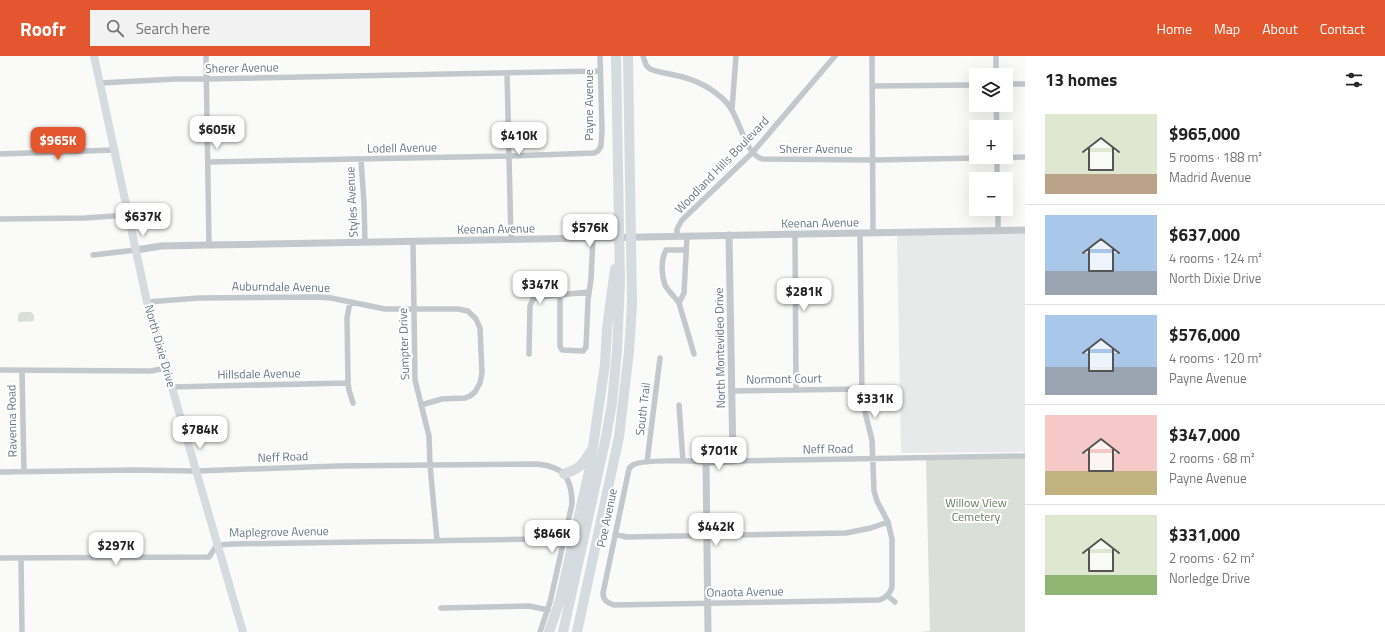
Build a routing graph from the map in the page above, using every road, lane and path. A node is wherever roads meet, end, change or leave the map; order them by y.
1 (94, 56) edge
2 (206, 56) edge
3 (600, 56) edge
4 (616, 56) edge
5 (628, 56) edge
6 (643, 56) edge
7 (736, 56) edge
8 (835, 56) edge
9 (872, 56) edge
10 (996, 56) edge
11 (996, 68) edge
12 (600, 71) junction
13 (507, 73) junction
14 (207, 79) junction
15 (100, 83) junction
16 (1013, 84) edge
17 (1025, 84) edge
18 (969, 85) edge
19 (873, 86) junction
20 (732, 109) junction
21 (114, 150) junction
22 (753, 152) junction
23 (595, 153) joint
24 (0, 154) edge
25 (510, 156) junction
26 (1013, 157) edge
27 (1025, 157) edge
28 (969, 158) edge
29 (360, 159) junction
30 (874, 160) junction
31 (209, 162) junction
32 (128, 215) junction
33 (998, 216) edge
34 (0, 219) edge
35 (998, 230) junction
36 (1025, 230) edge
37 (873, 232) junction
38 (860, 233) junction
39 (795, 234) junction
40 (729, 235) junction
41 (677, 236) junction
42 (687, 236) junction
43 (593, 238) junction
44 (511, 240) junction
45 (365, 242) junction
46 (413, 242) junction
47 (209, 244) junction
48 (136, 250) junction
49 (619, 250) junction
50 (686, 250) junction
51 (93, 255) dead end
52 (589, 292) junction
53 (560, 295) junction
54 (147, 302) junction
55 (350, 302) junction
56 (679, 303) junction
57 (414, 309) junction
58 (528, 354) dead end
59 (694, 354) dead end
60 (660, 358) dead end
61 (166, 368) junction
62 (0, 370) edge
63 (22, 371) junction
64 (348, 382) junction
65 (171, 388) junction
66 (862, 389) junction
67 (796, 390) junction
68 (731, 391) junction
69 (353, 402) dead end
70 (679, 404) dead end
71 (421, 405) junction
72 (593, 448) junction
73 (1025, 456) edge
74 (873, 459) junction
75 (683, 461) junction
76 (733, 461) junction
77 (647, 462) junction
78 (706, 462) junction
79 (430, 465) junction
80 (632, 465) joint
81 (24, 471) junction
82 (196, 471) junction
83 (0, 472) edge
84 (564, 474) junction
85 (888, 522) junction
86 (615, 534) junction
87 (706, 535) junction
88 (437, 540) junction
89 (217, 545) junction
90 (563, 545) junction
91 (0, 558) edge
92 (21, 558) junction
93 (888, 596) junction
94 (604, 600) joint
95 (895, 602) dead end
96 (708, 604) junction
97 (441, 608) dead end
98 (548, 610) junction
99 (22, 632) edge
100 (243, 632) edge
101 (540, 632) edge
102 (549, 632) edge
103 (563, 632) edge
104 (577, 632) edge
105 (708, 632) edge

1 - 15 main road, North Dixie Drive
2 - 14 street
3 - 12 street, Payne Avenue
4 - 49 highway
5 - 104 highway
6 - 20 street
7 - 20 street
8 - 22 street, Woodland Hills Boulevard
9 - 19 street
10 - 11 street
12 - 13 street, Sherer Avenue
12 - 23 street, Payne Avenue
13 - 14 street, Sherer Avenue
13 - 25 street
14 - 15 street, Sherer Avenue
14 - 31 street
15 - 21 main road, North Dixie Drive
16 - 17 street
18 - 19 street
19 - 30 street
20 - 22 street
21 - 24 street
21 - 32 main road, North Dixie Drive
22 - 30 street, Sherer Avenue
22 - 41 street, Woodland Hills Boulevard
23 - 25 street, Lodell Avenue
25 - 29 street, Lodell Avenue
25 - 44 street
26 - 27 street, Sherer Avenue
28 - 30 street, Sherer Avenue
29 - 31 street, Lodell Avenue
29 - 45 street, Styles Avenue
30 - 37 street
31 - 47 street
32 - 34 street
32 - 48 main road, North Dixie Drive
33 - 35 street
35 - 36 street, Keenan Avenue
35 - 37 street, Keenan Avenue
37 - 38 street, Keenan Avenue
38 - 39 street, Keenan Avenue
38 - 66 street
39 - 40 street, Keenan Avenue
39 - 67 street
40 - 42 street, Keenan Avenue
40 - 68 street, North Montevideo Drive
41 - 42 street, Keenan Avenue
41 - 43 street, Keenan Avenue
42 - 50 street
43 - 44 street, Keenan Avenue
43 - 52 street
44 - 46 street, Keenan Avenue
45 - 46 street, Keenan Avenue
45 - 47 street, Keenan Avenue
46 - 57 street, Sumpter Drive
47 - 48 street, Keenan Avenue
48 - 51 street
48 - 54 main road, North Dixie Drive
49 - 72 highway
49 - 103 highway
50 - 56 street
50 - 56 street
52 - 53 street
52 - 53 street
53 - 58 street
54 - 55 street, Auburndale Avenue
54 - 61 main road, North Dixie Drive
55 - 57 street, Auburndale Avenue
55 - 64 street
56 - 59 street
57 - 71 street, Sumpter Drive
57 - 71 street, Auburndale Avenue
60 - 77 street, South Trail
61 - 63 street
61 - 65 main road, North Dixie Drive
62 - 63 street
63 - 81 street, Ravenna Road
64 - 65 street, Hillsdale Avenue
64 - 69 street
65 - 82 main road, North Dixie Drive
66 - 67 street, Normont Court
66 - 74 street
67 - 68 street, Normont Court
68 - 76 street, North Montevideo Drive
70 - 75 street
71 - 79 street, Sumpter Drive
72 - 84 highway
72 - 102 highway
73 - 74 street, Neff Road
74 - 76 street, Neff Road
74 - 85 street
75 - 77 street, Neff Road
75 - 78 street, Neff Road
76 - 78 street, Neff Road
77 - 80 street, Neff Road
78 - 87 street
79 - 82 street, Neff Road
79 - 84 street, Neff Road
79 - 88 street, Sumpter Drive
80 - 86 street, Poe Avenue
81 - 82 street, Neff Road
81 - 83 street, Neff Road
82 - 89 main road, North Dixie Drive
84 - 90 street
85 - 87 street
85 - 93 street
86 - 87 street
86 - 94 street, Poe Avenue
87 - 96 street
88 - 89 street, Maplegrove Avenue
88 - 90 street, Maplegrove Avenue
89 - 92 street, Maplegrove Avenue
89 - 100 main road, North Dixie Drive
90 - 98 street
91 - 92 street, Maplegrove Avenue
92 - 99 street
93 - 95 street
93 - 96 street, Onaota Avenue
94 - 96 street, Onaota Avenue
96 - 105 street
97 - 98 street
98 - 101 street

